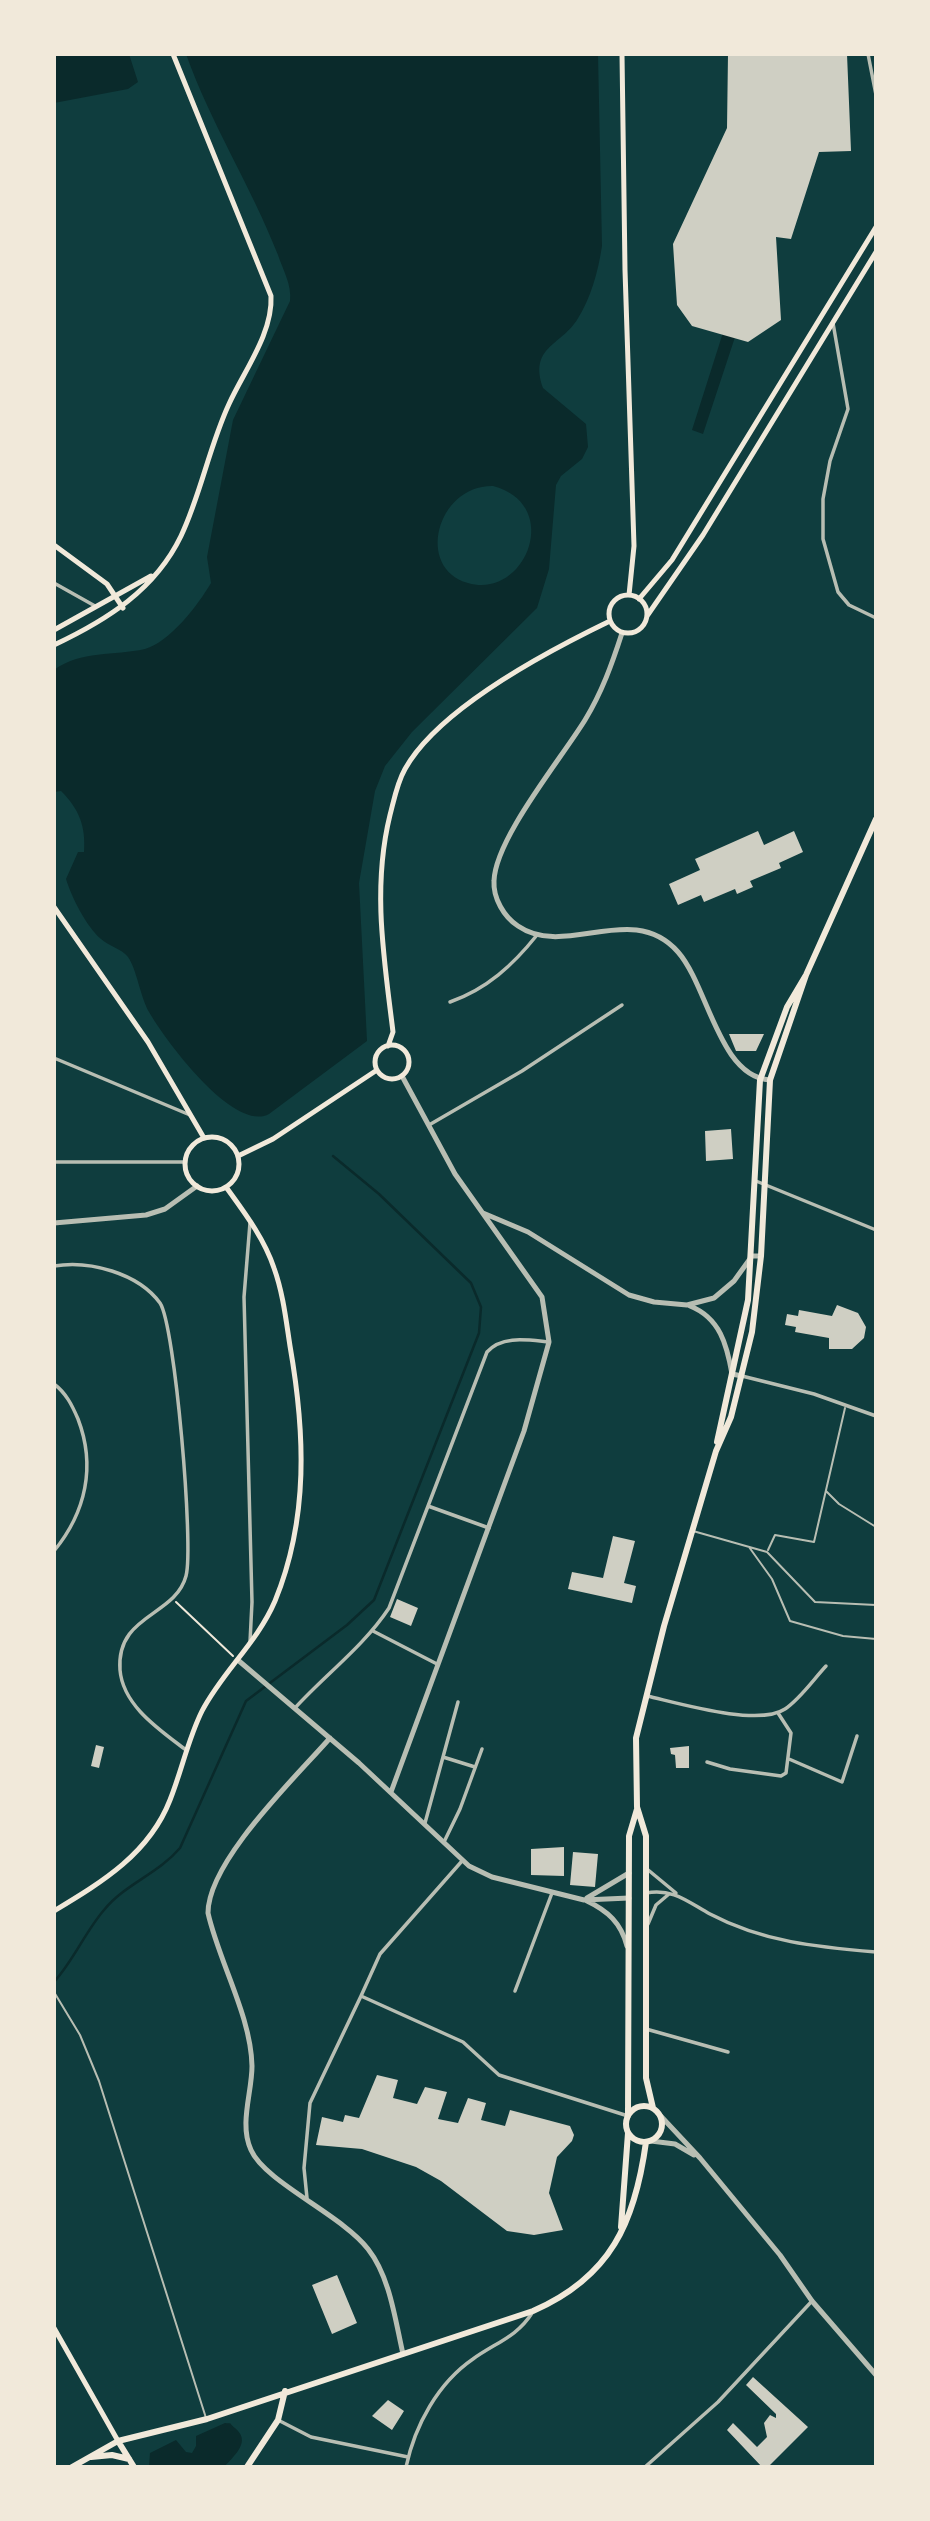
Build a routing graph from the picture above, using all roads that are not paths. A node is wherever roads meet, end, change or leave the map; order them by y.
1 (173, 54) edge
2 (622, 54) edge
3 (868, 54) edge
4 (876, 94) edge
5 (876, 227) edge
6 (876, 252) edge
7 (823, 310) junction
8 (833, 322) junction
9 (54, 545) edge
10 (154, 575) junction
11 (54, 583) edge
12 (629, 595) junction
13 (117, 596) junction
14 (639, 599) junction
15 (96, 607) junction
16 (123, 608) junction
17 (647, 617) junction
18 (876, 618) edge
19 (610, 621) junction
20 (54, 630) edge
21 (622, 633) junction
22 (54, 645) edge
23 (876, 819) edge
24 (54, 907) edge
25 (538, 933) junction
26 (806, 975) junction
27 (450, 1002) dead end
28 (622, 1005) dead end
29 (388, 1046) junction
30 (54, 1058) edge
31 (377, 1070) junction
32 (402, 1076) junction
33 (760, 1080) junction
34 (770, 1080) junction
35 (192, 1116) junction
36 (429, 1125) junction
37 (204, 1138) junction
38 (238, 1156) junction
39 (54, 1162) edge
40 (185, 1162) junction
41 (756, 1181) junction
42 (766, 1185) junction
43 (197, 1186) junction
44 (226, 1187) junction
45 (480, 1212) junction
46 (250, 1221) junction
47 (54, 1223) edge
48 (876, 1230) edge
49 (752, 1256) junction
50 (761, 1256) junction
51 (54, 1266) edge
52 (688, 1305) junction
53 (549, 1342) junction
54 (732, 1374) junction
55 (742, 1376) junction
56 (54, 1384) edge
57 (846, 1407) junction
58 (876, 1416) edge
59 (716, 1451) junction
60 (825, 1490) junction
61 (427, 1506) junction
62 (876, 1527) edge
63 (489, 1528) junction
64 (692, 1531) junction
65 (748, 1547) junction
66 (54, 1551) edge
67 (767, 1552) junction
68 (876, 1605) edge
69 (373, 1631) junction
70 (876, 1639) edge
71 (250, 1646) junction
72 (239, 1661) junction
73 (439, 1665) junction
74 (826, 1666) dead end
75 (645, 1696) junction
76 (458, 1702) dead end
77 (294, 1708) junction
78 (778, 1713) junction
79 (857, 1736) dead end
80 (330, 1738) junction
81 (482, 1749) dead end
82 (186, 1750) junction
83 (443, 1757) junction
84 (789, 1759) junction
85 (707, 1762) dead end
86 (475, 1767) junction
87 (391, 1792) junction
88 (637, 1807) junction
89 (425, 1823) junction
90 (444, 1842) junction
91 (462, 1861) junction
92 (646, 1868) junction
93 (629, 1872) junction
94 (551, 1893) junction
95 (646, 1893) junction
96 (670, 1893) junction
97 (681, 1896) junction
98 (629, 1898) junction
99 (584, 1900) junction
100 (54, 1911) edge
101 (646, 1933) junction
102 (876, 1952) edge
103 (629, 1957) junction
104 (515, 1991) dead end
105 (54, 1992) edge
106 (361, 1996) junction
107 (646, 2029) junction
108 (728, 2052) dead end
109 (655, 2110) junction
110 (628, 2116) junction
111 (628, 2132) junction
112 (648, 2141) junction
113 (700, 2158) junction
114 (307, 2198) junction
115 (620, 2232) junction
116 (812, 2301) junction
117 (533, 2311) junction
118 (54, 2328) edge
119 (403, 2354) junction
120 (876, 2375) edge
121 (285, 2391) junction
122 (207, 2419) junction
123 (278, 2420) junction
124 (118, 2441) junction
125 (408, 2457) junction
126 (129, 2459) junction
127 (82, 2460) junction
128 (72, 2467) edge
129 (134, 2467) edge
130 (247, 2467) edge
131 (405, 2467) edge
132 (645, 2467) edge

1 - 10 main road
2 - 12 main road
3 - 4 street
5 - 7 main road
6 - 8 main road
7 - 8 main road
7 - 14 main road
8 - 17 main road
8 - 18 street
9 - 13 main road
10 - 13 main road
10 - 16 main road
11 - 15 street
12 - 14 main road
12 - 19 main road
13 - 15 main road
13 - 16 main road
14 - 17 main road
15 - 20 main road
16 - 22 main road
17 - 21 main road
19 - 21 main road
19 - 29 main road
21 - 25 street
23 - 26 main road
24 - 35 main road
25 - 27 street
25 - 33 street
26 - 33 main road
26 - 34 main road
28 - 36 street
29 - 31 main road
29 - 32 main road
30 - 35 street
31 - 32 main road
31 - 38 main road
32 - 36 street
33 - 34 street
33 - 41 main road
34 - 42 main road
35 - 37 main road
36 - 45 street
37 - 38 main road
37 - 40 main road
38 - 44 main road
39 - 40 street
40 - 43 main road
41 - 42 street
41 - 49 main road
42 - 48 street
42 - 50 main road
43 - 44 main road
43 - 47 street
44 - 46 main road
45 - 52 street
45 - 53 street
46 - 71 street
46 - 71 main road
49 - 50 street
49 - 52 street
49 - 54 main road
50 - 55 main road
51 - 82 street
52 - 54 street
53 - 61 street
53 - 63 street
54 - 55 street
54 - 59 main road
55 - 57 street
55 - 59 main road
56 - 66 street
57 - 58 street
57 - 60 lane
59 - 64 main road
60 - 62 lane
60 - 67 lane
61 - 63 street
61 - 69 street
63 - 73 street
64 - 65 lane
64 - 75 main road
65 - 67 lane
65 - 70 lane
67 - 68 lane
69 - 73 street
69 - 77 street
71 - 72 main road
72 - 77 street
72 - 82 main road
73 - 87 street
74 - 78 street
75 - 78 street
75 - 88 main road
76 - 83 street
77 - 80 street
78 - 84 street
79 - 84 street
80 - 87 street
80 - 114 street
81 - 86 street
82 - 100 main road
83 - 86 street
83 - 89 street
84 - 85 street
86 - 90 street
87 - 89 street
88 - 92 main road
88 - 93 main road
89 - 90 street
90 - 91 street
91 - 94 street
91 - 106 street
92 - 95 main road
92 - 97 street
93 - 98 main road
93 - 99 street
94 - 99 street
94 - 104 street
95 - 96 street
95 - 98 main road
95 - 101 main road
96 - 97 street
96 - 101 street
97 - 102 street
98 - 99 street
98 - 103 main road
99 - 103 street
101 - 107 main road
103 - 110 main road
105 - 122 lane
106 - 110 street
106 - 114 street
107 - 108 street
107 - 109 main road
109 - 110 main road
109 - 112 main road
109 - 113 street
110 - 111 main road
111 - 112 main road
111 - 115 main road
112 - 113 street
112 - 115 main road
113 - 116 street
114 - 119 street
115 - 117 main road
116 - 120 street
116 - 132 street
117 - 119 main road
117 - 125 street
118 - 124 main road
119 - 121 main road
121 - 122 main road
121 - 123 main road
122 - 124 main road
123 - 125 street
123 - 130 main road
124 - 126 main road
124 - 127 main road
125 - 131 street
126 - 127 main road
126 - 129 main road
127 - 128 main road

